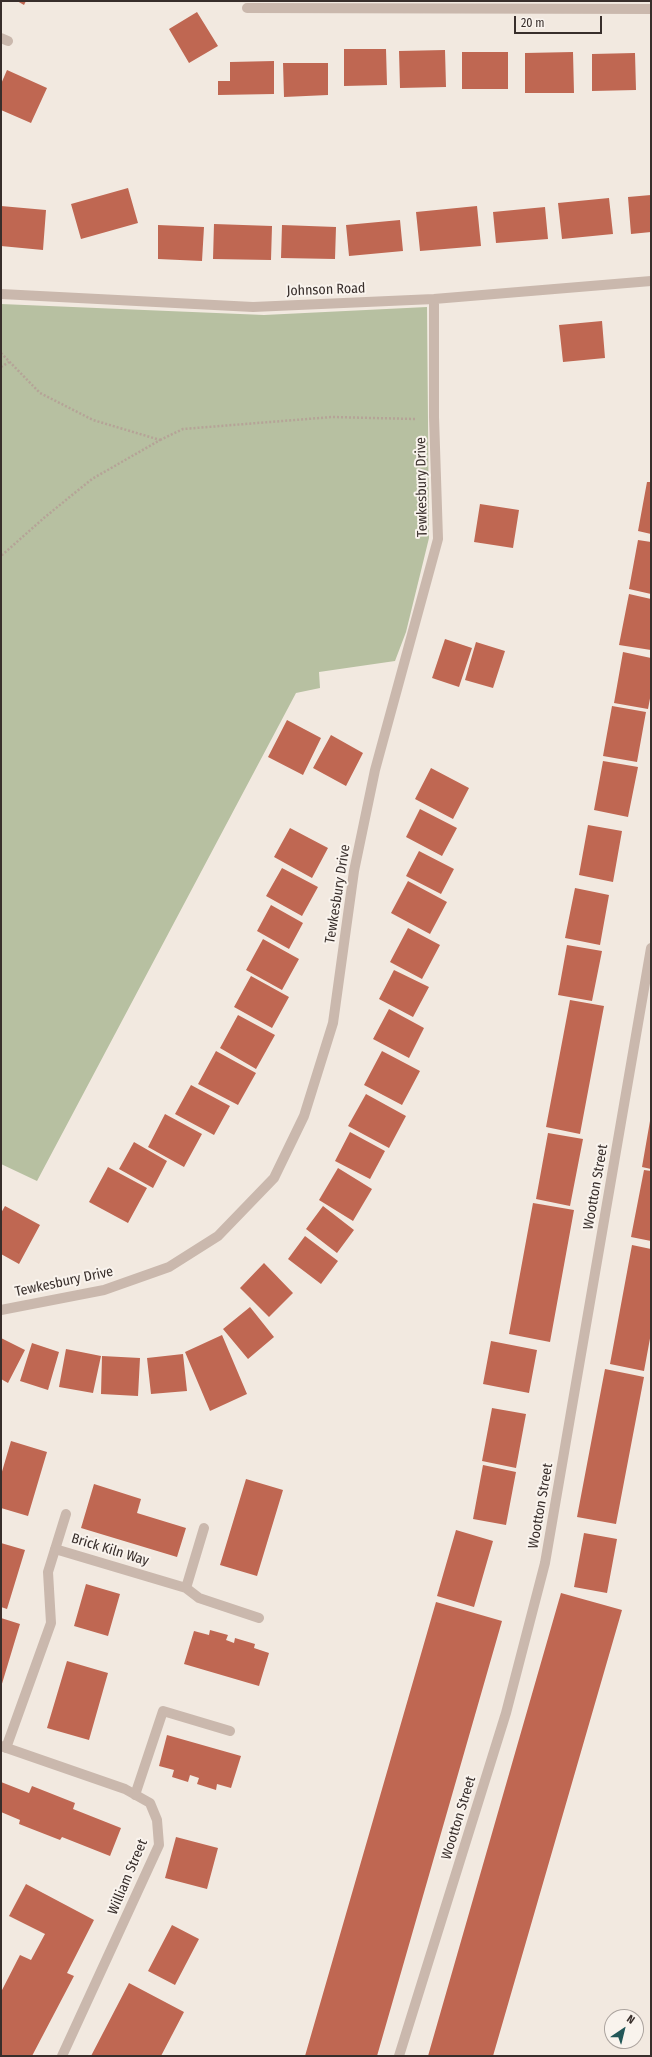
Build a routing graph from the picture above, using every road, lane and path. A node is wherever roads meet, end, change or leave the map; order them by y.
1 (247, 8) dead end
2 (651, 9) edge
3 (651, 281) edge
4 (1, 294) edge
5 (434, 299) junction
6 (1, 353) edge
7 (9, 362) junction
8 (1, 367) edge
9 (434, 417) junction
10 (160, 440) junction
11 (1, 556) edge
12 (651, 948) edge
13 (1, 1310) edge
14 (66, 1514) dead end
15 (204, 1528) dead end
16 (55, 1549) junction
17 (186, 1588) junction
18 (260, 1618) dead end
19 (230, 1731) dead end
20 (3, 1747) edge
21 (135, 1795) junction
22 (62, 2056) edge
23 (399, 2056) edge

1 - 2 street
3 - 5 street, Johnson Road
4 - 5 street, Johnson Road
5 - 9 street, Tewkesbury Drive
6 - 7 path
7 - 8 path
7 - 10 path
9 - 10 path
9 - 13 street, Tewkesbury Drive
10 - 11 path
12 - 23 street, Wootton Street
14 - 16 street, Brick Kiln Way
15 - 17 street
16 - 17 street, Brick Kiln Way
16 - 20 street, Brick Kiln Way
17 - 18 street, Brick Kiln Way
19 - 21 street
20 - 21 street, William Street
21 - 22 street, William Street

